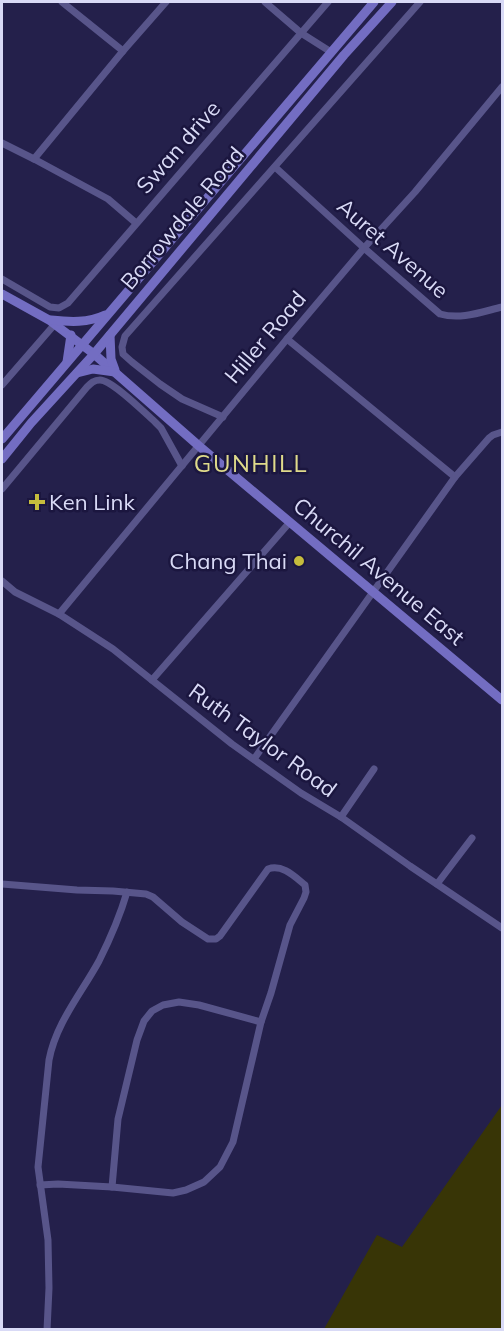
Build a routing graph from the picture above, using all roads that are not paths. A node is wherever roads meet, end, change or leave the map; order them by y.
1 (62, 2) edge
2 (166, 2) edge
3 (265, 2) edge
4 (328, 2) edge
5 (374, 2) edge
6 (392, 2) edge
7 (420, 2) edge
8 (302, 33) junction
9 (123, 51) junction
10 (331, 52) junction
11 (502, 87) edge
12 (2, 143) edge
13 (34, 159) junction
14 (275, 166) junction
15 (136, 223) junction
16 (364, 248) junction
17 (2, 279) edge
18 (2, 294) edge
19 (502, 307) edge
20 (108, 314) junction
21 (52, 322) junction
22 (71, 335) junction
23 (110, 335) junction
24 (287, 339) junction
25 (82, 345) junction
26 (94, 354) junction
27 (67, 364) junction
28 (115, 372) junction
29 (76, 374) junction
30 (2, 385) edge
31 (223, 417) junction
32 (502, 432) edge
33 (2, 439) edge
34 (200, 446) junction
35 (2, 459) edge
36 (182, 466) junction
37 (455, 477) junction
38 (2, 489) edge
39 (290, 522) junction
40 (2, 581) edge
41 (373, 591) junction
42 (59, 614) junction
43 (152, 680) junction
44 (502, 700) edge
45 (254, 759) junction
46 (374, 769) dead end
47 (341, 817) junction
48 (472, 838) dead end
49 (2, 884) edge
50 (437, 884) junction
51 (127, 892) junction
52 (502, 928) edge
53 (261, 1022) junction
54 (40, 1185) junction
55 (112, 1187) junction
56 (47, 1329) edge

1 - 9 street
2 - 9 street
3 - 8 street
4 - 8 street, Swan drive
5 - 10 main road, Borrowdale Road
6 - 23 main road, Borrowdale Road
7 - 14 street
8 - 10 street
8 - 15 street, Swan drive
9 - 13 street
10 - 20 main road, Borrowdale Road
11 - 16 street, Hiller Road
12 - 13 street
13 - 15 street
14 - 16 street, Auret Avenue
14 - 31 street
15 - 17 street, Swan drive
16 - 19 street, Auret Avenue
16 - 24 street, Hiller Road
18 - 21 main road, Churchil Avenue East
20 - 21 main road
20 - 25 main road, Borrowdale Road
21 - 22 main road, Churchil Avenue East
21 - 30 street
22 - 25 main road, Churchil Avenue East
22 - 27 main road
23 - 26 main road, Borrowdale Road
23 - 28 main road
24 - 31 street, Hiller Road
24 - 37 street
25 - 26 main road, Churchil Avenue East
25 - 27 main road, Borrowdale Road
26 - 28 main road, Churchil Avenue East
26 - 29 main road, Borrowdale Road
27 - 33 main road, Borrowdale Road
28 - 29 main road
28 - 34 main road, Churchil Avenue East
29 - 35 main road, Borrowdale Road
31 - 34 street, Hiller Road
32 - 37 street
34 - 36 street, Hiller Road
34 - 39 main road, Churchil Avenue East
36 - 38 street
36 - 42 street, Hiller Road
37 - 41 street
39 - 41 main road, Churchil Avenue East
39 - 43 street
40 - 42 street, Ruth Taylor Road
41 - 44 main road, Churchil Avenue East
41 - 45 street
42 - 43 street, Ruth Taylor Road
43 - 45 street, Ruth Taylor Road
45 - 47 street, Ruth Taylor Road
46 - 47 street
47 - 50 street, Ruth Taylor Road
48 - 50 street
49 - 51 street
50 - 52 street, Ruth Taylor Road
51 - 53 street
51 - 54 street
53 - 55 street
53 - 55 street
54 - 55 street
54 - 56 street

